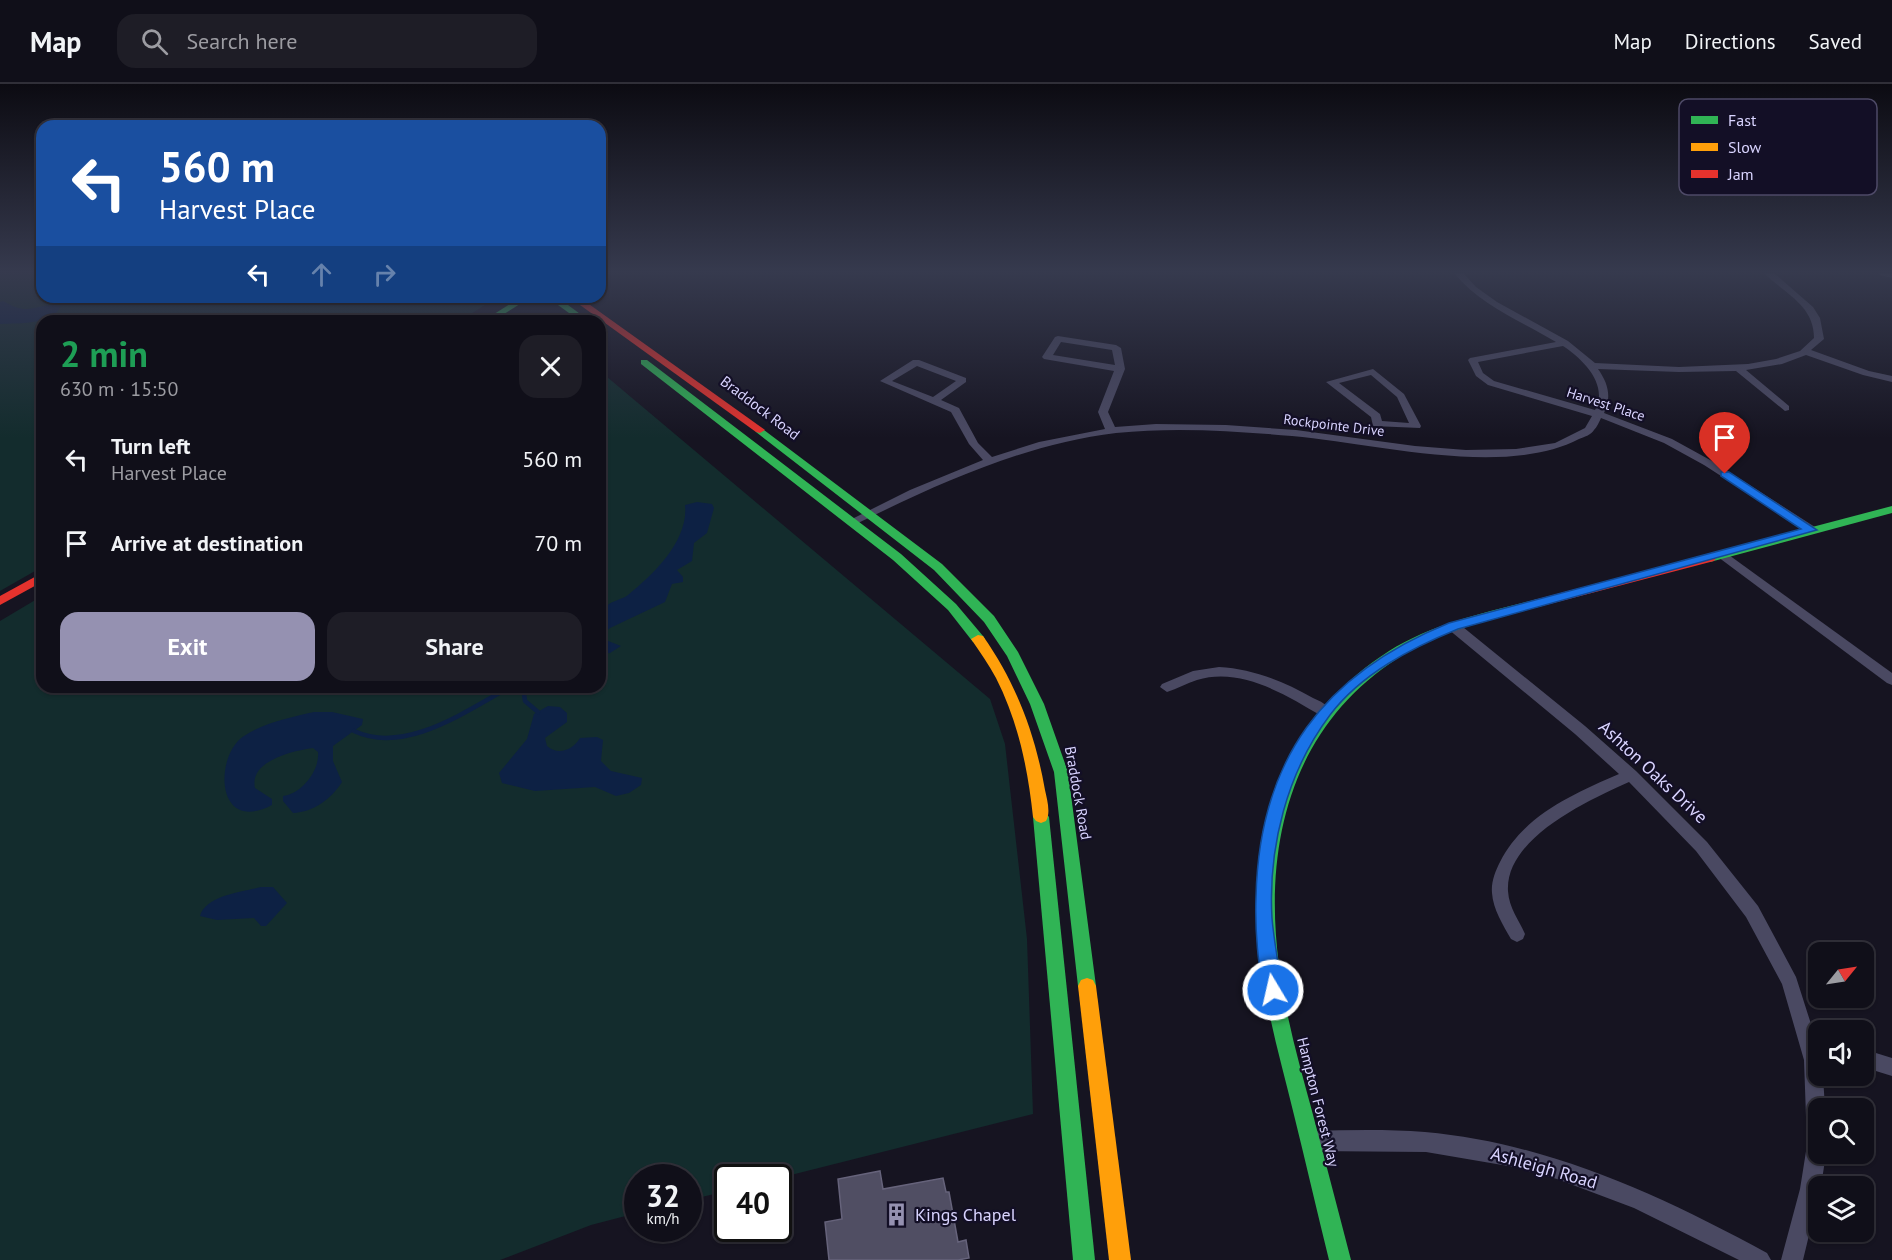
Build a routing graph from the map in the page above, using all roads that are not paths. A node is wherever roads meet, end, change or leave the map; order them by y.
1 (618, 328) edge
2 (1537, 328) edge
3 (1818, 328) edge
4 (606, 335) edge
5 (1565, 343) junction
6 (1807, 352) junction
7 (1592, 366) junction
8 (1738, 368) junction
9 (1120, 369) junction
10 (1892, 379) edge
11 (934, 401) junction
12 (1785, 408) dead end
13 (1601, 415) junction
14 (1377, 424) junction
15 (1112, 431) junction
16 (1375, 442) junction
17 (989, 460) junction
18 (1892, 509) edge
19 (869, 513) junction
20 (852, 522) junction
21 (1811, 530) junction
22 (1722, 554) junction
23 (36, 581) edge
24 (0, 602) edge
25 (1453, 626) junction
26 (1892, 680) edge
27 (1167, 687) dead end
28 (1325, 711) junction
29 (1631, 775) junction
30 (1517, 934) dead end
31 (1808, 1031) edge
32 (1874, 1061) edge
33 (1892, 1067) edge
34 (1816, 1086) edge
35 (1311, 1142) junction
36 (1084, 1260) edge
37 (1120, 1260) edge
38 (1340, 1260) edge
39 (1760, 1260) edge
40 (1792, 1260) edge

1 - 19 main road, Braddock Road
2 - 5 street
3 - 6 street
4 - 20 main road, Braddock Road
5 - 7 street
5 - 13 street, Harvest Place
6 - 8 street
6 - 10 street
7 - 8 street
7 - 13 street
8 - 12 street
9 - 9 street
9 - 15 street
11 - 11 street
11 - 17 street
13 - 16 street, Rockpointe Drive
13 - 21 street, Harvest Place
14 - 14 street
14 - 16 street
15 - 16 street, Rockpointe Drive
15 - 17 street, Rockpointe Drive
17 - 19 street, Rockpointe Drive
18 - 21 main road, Hampton Forest Way
19 - 20 street, Rockpointe Drive
19 - 37 main road, Braddock Road
20 - 36 main road, Braddock Road
21 - 22 main road, Hampton Forest Way
22 - 25 main road, Hampton Forest Way
22 - 26 street
23 - 24 main road
25 - 28 main road, Hampton Forest Way
25 - 29 street, Ashton Oaks Drive
27 - 28 street
28 - 35 main road, Hampton Forest Way
29 - 30 street
29 - 31 street, Ashton Oaks Drive
32 - 33 street
34 - 40 street, Ashton Oaks Drive
35 - 38 main road, Hampton Forest Way
35 - 39 street, Ashleigh Road

